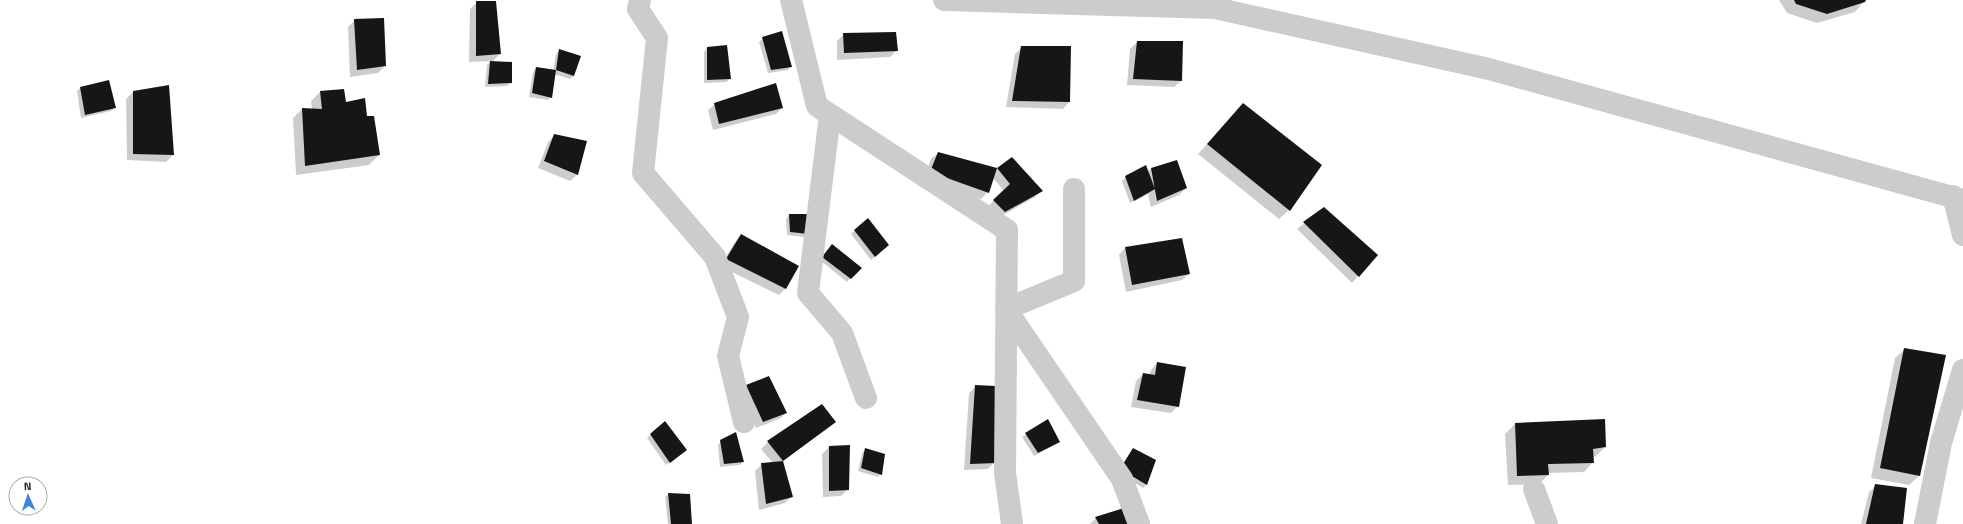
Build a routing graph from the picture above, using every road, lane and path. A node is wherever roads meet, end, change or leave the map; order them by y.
1 (640, 0) edge
2 (792, 0) edge
3 (955, 1) edge
4 (830, 115) junction
5 (1074, 189) dead end
6 (1958, 198) edge
7 (1963, 235) edge
8 (1006, 309) junction
9 (1963, 370) edge
10 (866, 398) dead end
11 (744, 422) dead end
12 (1534, 489) dead end
13 (1012, 524) edge
14 (1139, 524) edge
15 (1547, 524) edge
16 (1925, 524) edge

1 - 11 street
2 - 4 street
3 - 6 street
4 - 8 street
4 - 10 street
5 - 8 street
6 - 7 street
8 - 13 street
8 - 14 street
9 - 16 street
12 - 15 street

